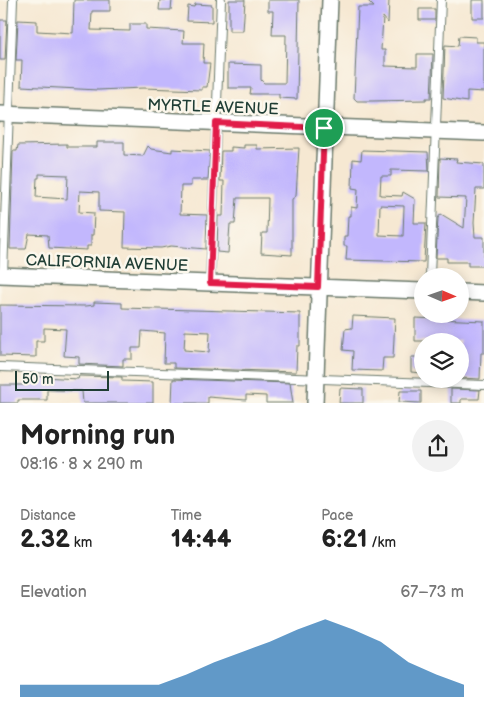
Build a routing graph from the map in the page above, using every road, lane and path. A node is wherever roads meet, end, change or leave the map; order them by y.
1 (13, 0) edge
2 (221, 0) edge
3 (330, 0) edge
4 (441, 0) edge
5 (5, 114) edge
6 (216, 123) junction
7 (324, 128) junction
8 (436, 132) junction
9 (484, 133) edge
10 (430, 268) edge
11 (2, 275) edge
12 (210, 283) junction
13 (318, 287) junction
14 (414, 291) edge
15 (469, 292) edge
16 (484, 293) edge
17 (0, 367) edge
18 (315, 379) junction
19 (484, 385) edge
20 (315, 403) edge

1 - 5 lane
2 - 6 lane
3 - 7 street
4 - 8 lane
5 - 6 street, MYRTLE AVENUE
5 - 11 lane
6 - 7 street, MYRTLE AVENUE
6 - 12 lane
7 - 8 street, MYRTLE AVENUE
7 - 13 street
8 - 9 street, MYRTLE AVENUE
8 - 10 lane
11 - 12 street, CALIFORNIA AVENUE
12 - 13 street, CALIFORNIA AVENUE
13 - 14 street, CALIFORNIA AVENUE
13 - 18 street
15 - 16 street
17 - 18 lane
18 - 19 lane
18 - 20 street

